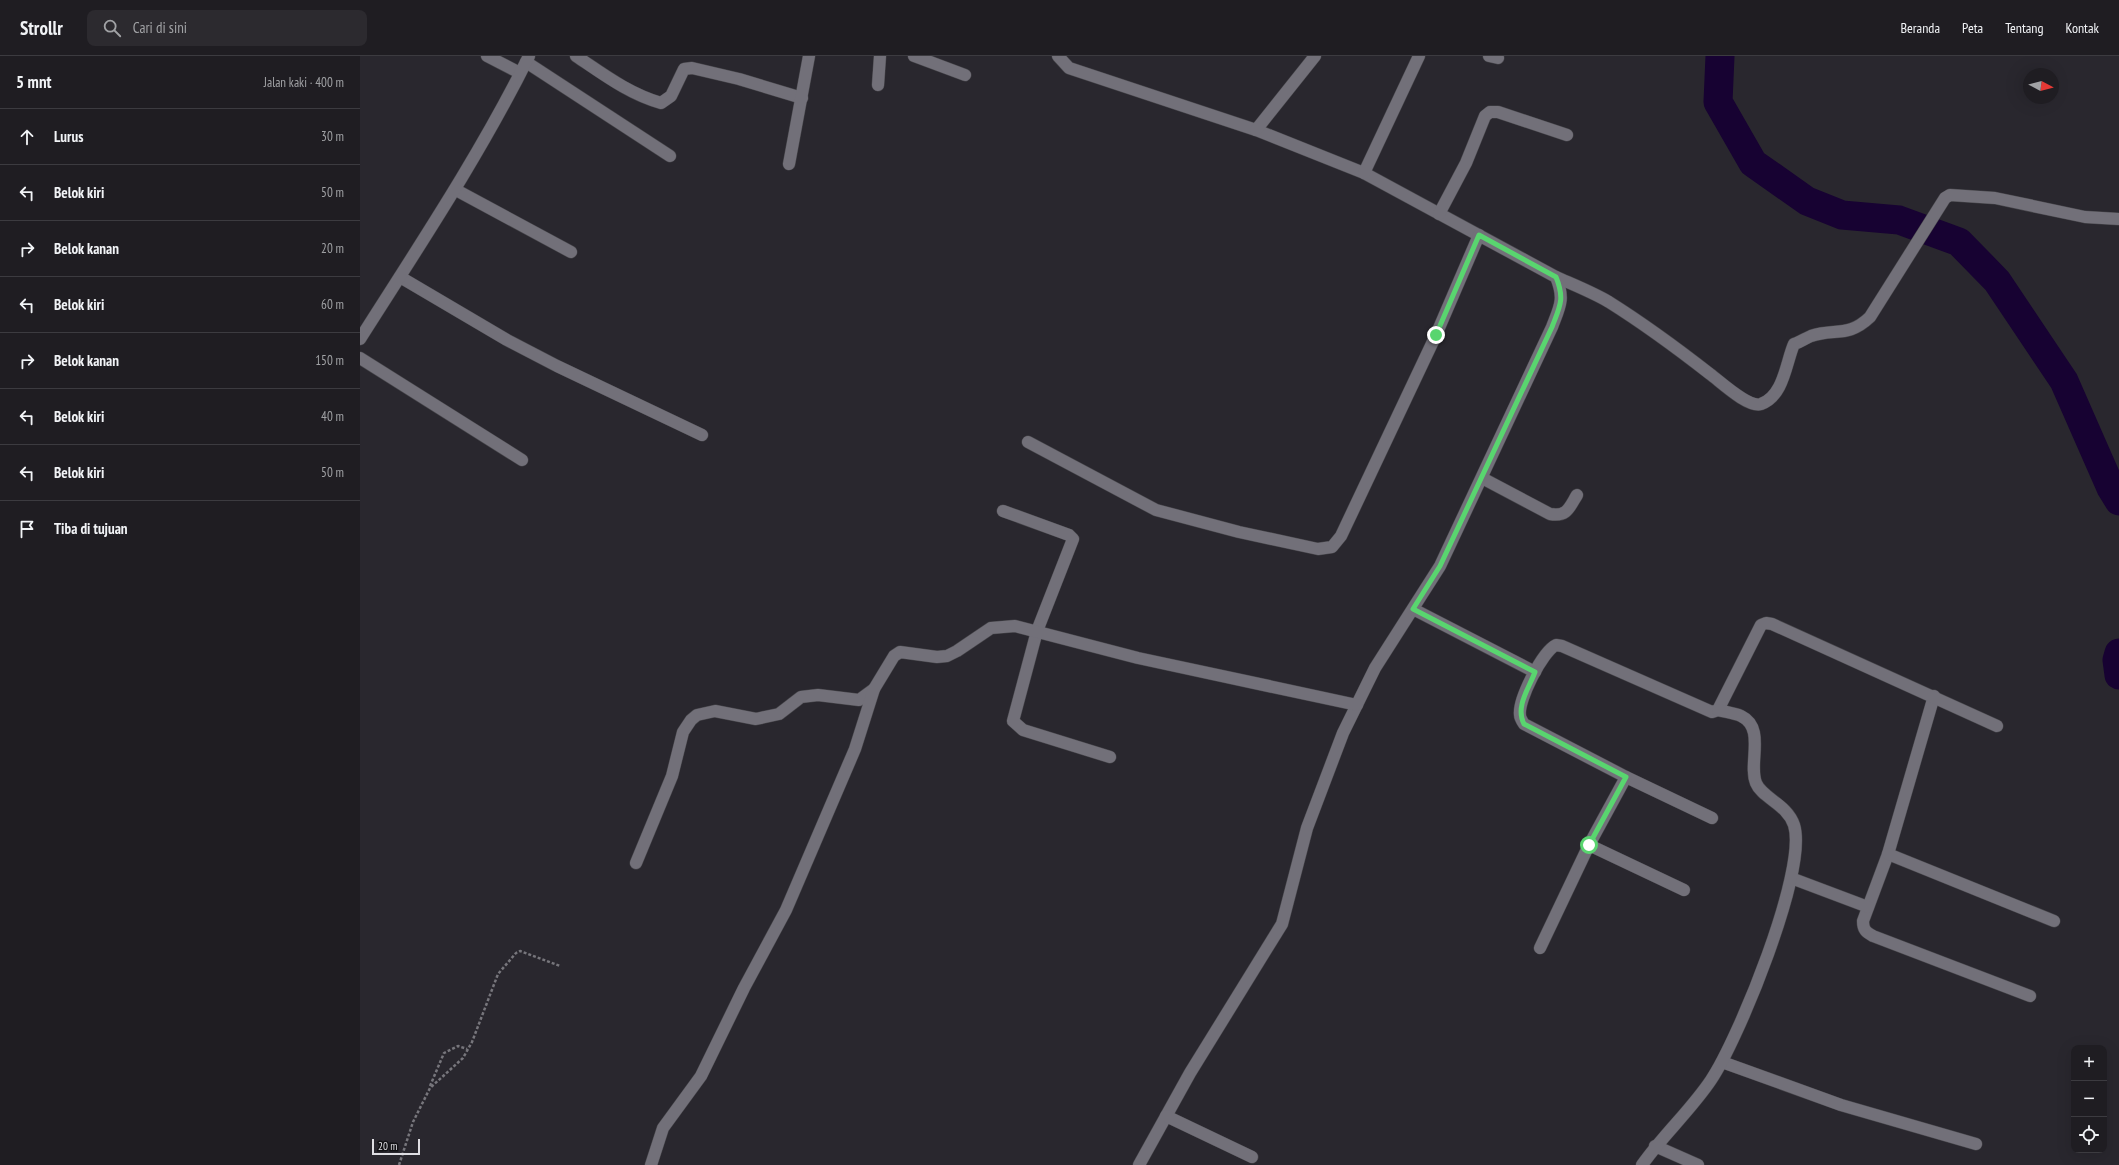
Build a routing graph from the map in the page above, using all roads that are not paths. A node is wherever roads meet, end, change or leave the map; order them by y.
1 (487, 56) edge
2 (576, 56) edge
3 (809, 56) edge
4 (880, 56) edge
5 (914, 56) edge
6 (1058, 56) edge
7 (1315, 56) edge
8 (1419, 56) edge
9 (528, 59) edge
10 (520, 73) junction
11 (965, 75) dead end
12 (878, 85) dead end
13 (802, 98) junction
14 (1256, 130) junction
15 (1567, 135) dead end
16 (670, 156) dead end
17 (789, 164) dead end
18 (1364, 173) junction
19 (456, 190) junction
20 (1439, 214) junction
21 (2119, 219) edge
22 (1479, 235) junction
23 (571, 252) dead end
24 (400, 276) junction
25 (1556, 277) junction
26 (360, 338) edge
27 (360, 358) edge
28 (702, 435) dead end
29 (1028, 442) dead end
30 (522, 460) dead end
31 (1482, 478) junction
32 (1578, 495) dead end
33 (1003, 511) dead end
34 (1413, 609) junction
35 (1037, 631) junction
36 (1535, 672) junction
37 (874, 689) junction
38 (1934, 696) junction
39 (1357, 705) junction
40 (1718, 710) junction
41 (1997, 726) dead end
42 (1110, 758) dead end
43 (1626, 777) junction
44 (1712, 818) dead end
45 (1589, 845) junction
46 (1888, 854) junction
47 (636, 863) dead end
48 (1791, 878) junction
49 (1684, 890) dead end
50 (1868, 907) junction
51 (2054, 921) dead end
52 (1540, 948) dead end
53 (2030, 996) dead end
54 (1722, 1062) junction
55 (1166, 1116) junction
56 (1976, 1144) dead end
57 (1655, 1146) junction
58 (1252, 1157) dead end
59 (651, 1165) edge
60 (1139, 1165) edge
61 (1642, 1165) edge
62 (1698, 1165) edge

1 - 10 street
2 - 13 street
3 - 13 street
4 - 12 street
5 - 11 street
6 - 14 street
7 - 14 street
8 - 18 street
9 - 10 street
9 - 16 street
10 - 19 street
13 - 17 street
14 - 18 street
15 - 20 street
18 - 20 street
19 - 23 street
19 - 24 street
20 - 22 street
21 - 25 street
22 - 25 street
22 - 29 street
24 - 26 street
24 - 28 street
25 - 31 street
27 - 30 street
31 - 32 street
31 - 34 street
33 - 35 street
34 - 36 street
34 - 39 street
35 - 37 street
35 - 39 street
35 - 42 street
36 - 40 street
36 - 43 street
37 - 47 street
37 - 59 street
38 - 40 street
38 - 41 street
38 - 46 street
39 - 55 street
40 - 48 street
43 - 44 street
43 - 45 street
45 - 49 street
45 - 52 street
46 - 50 street
46 - 51 street
48 - 50 street
48 - 54 street
50 - 53 street
54 - 56 street
54 - 57 street
55 - 58 street
55 - 60 street
57 - 61 street
57 - 62 street

